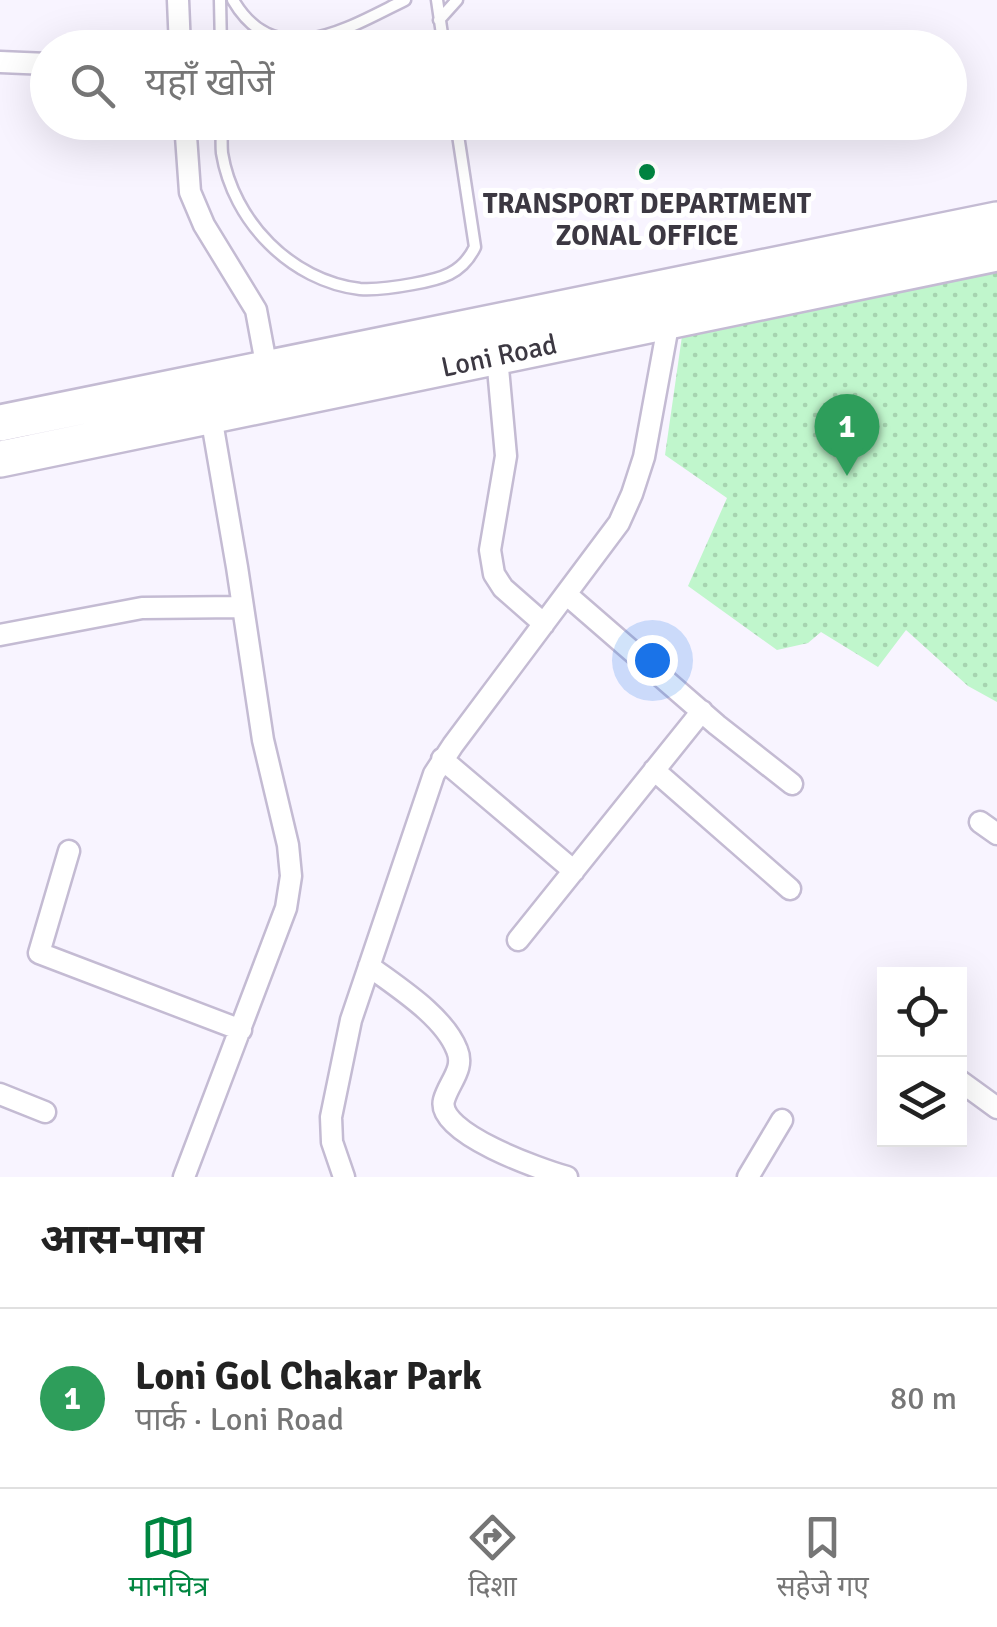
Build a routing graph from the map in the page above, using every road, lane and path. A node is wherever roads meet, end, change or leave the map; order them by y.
1 (178, 0) edge
2 (220, 0) edge
3 (233, 0) edge
4 (406, 0) edge
5 (437, 0) edge
6 (458, 0) edge
7 (440, 20) junction
8 (179, 30) edge
9 (221, 30) edge
10 (259, 30) edge
11 (342, 30) edge
12 (441, 30) edge
13 (0, 62) edge
14 (30, 63) edge
15 (186, 140) edge
16 (222, 140) edge
17 (459, 140) edge
18 (997, 220) edge
19 (997, 253) edge
20 (668, 304) junction
21 (497, 357) junction
22 (266, 368) junction
23 (211, 416) junction
24 (0, 423) edge
25 (0, 460) edge
26 (566, 594) junction
27 (242, 607) junction
28 (544, 624) junction
29 (0, 635) edge
30 (702, 712) junction
31 (442, 759) junction
32 (654, 770) junction
33 (792, 784) dead end
34 (69, 851) dead end
35 (574, 871) junction
36 (790, 889) dead end
37 (518, 940) dead end
38 (369, 966) junction
39 (241, 1030) junction
40 (967, 1086) edge
41 (0, 1094) edge
42 (997, 1108) edge
43 (45, 1112) dead end
44 (782, 1120) dead end
45 (184, 1177) edge
46 (344, 1177) edge
47 (567, 1177) edge
48 (748, 1177) edge

1 - 8 street
2 - 9 lane
3 - 10 lane
4 - 11 lane
5 - 7 lane
6 - 7 lane
7 - 12 lane
13 - 14 street
15 - 22 street
16 - 17 lane
18 - 20 highway, Loni Road
19 - 20 highway, Loni Road
20 - 21 highway, Loni Road
20 - 22 highway, Loni Road
20 - 26 street
21 - 23 highway, Loni Road
21 - 28 street
22 - 24 highway, Loni Road
23 - 25 highway, Loni Road
23 - 27 street
26 - 28 street
26 - 30 street
27 - 29 street
27 - 39 street
28 - 31 street
30 - 32 street
30 - 33 street
31 - 35 street
31 - 38 street
32 - 35 street
32 - 36 street
34 - 39 street
35 - 37 street
38 - 46 street
38 - 47 street
39 - 45 street
40 - 42 street
41 - 43 street
44 - 48 street

